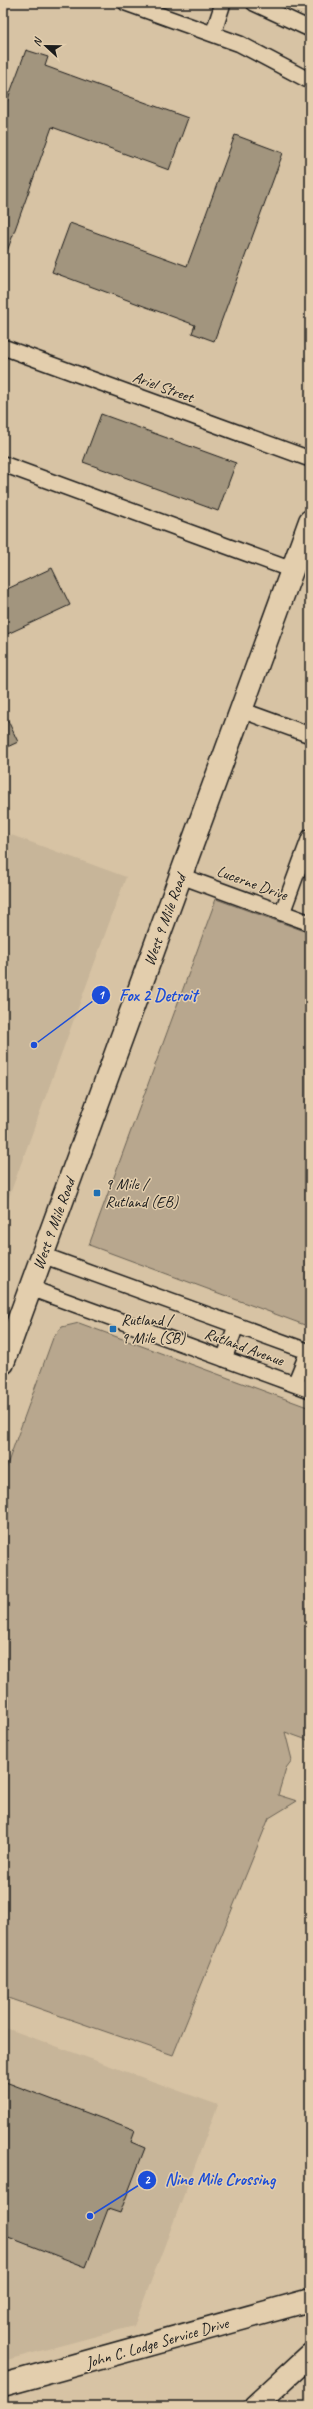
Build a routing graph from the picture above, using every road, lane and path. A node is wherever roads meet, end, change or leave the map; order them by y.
1 (126, 3) edge
2 (223, 3) edge
3 (254, 3) edge
4 (310, 29) edge
5 (213, 34) junction
6 (310, 81) edge
7 (3, 348) edge
8 (310, 459) edge
9 (3, 464) edge
10 (310, 521) edge
11 (292, 570) junction
12 (241, 710) junction
13 (310, 735) edge
14 (310, 837) edge
15 (181, 876) junction
16 (282, 913) junction
17 (310, 924) edge
18 (42, 1255) junction
19 (30, 1288) junction
20 (236, 1326) junction
21 (309, 1352) edge
22 (224, 1359) junction
23 (3, 1363) edge
24 (295, 1384) junction
25 (310, 1390) edge
26 (310, 2300) edge
27 (310, 2355) edge
28 (3, 2385) edge
29 (255, 2406) edge

1 - 5 street
2 - 5 street
3 - 4 street
5 - 6 street
7 - 8 street, Ariel Street
9 - 11 street
10 - 11 main road, West 9 Mile Road
11 - 12 main road, West 9 Mile Road
12 - 13 street
12 - 15 main road, West 9 Mile Road
14 - 16 street
15 - 16 street, Lucerne Drive
15 - 18 main road, West 9 Mile Road
16 - 17 street, Lucerne Drive
18 - 19 main road, West 9 Mile Road
18 - 20 street, Rutland Avenue
19 - 22 street, Rutland Avenue
19 - 23 main road, West 9 Mile Road
20 - 21 street, Rutland Avenue
20 - 22 street
21 - 24 street
22 - 24 street, Rutland Avenue
24 - 25 street, Rutland Avenue
26 - 28 main road, John C. Lodge Service Drive
27 - 29 main road

